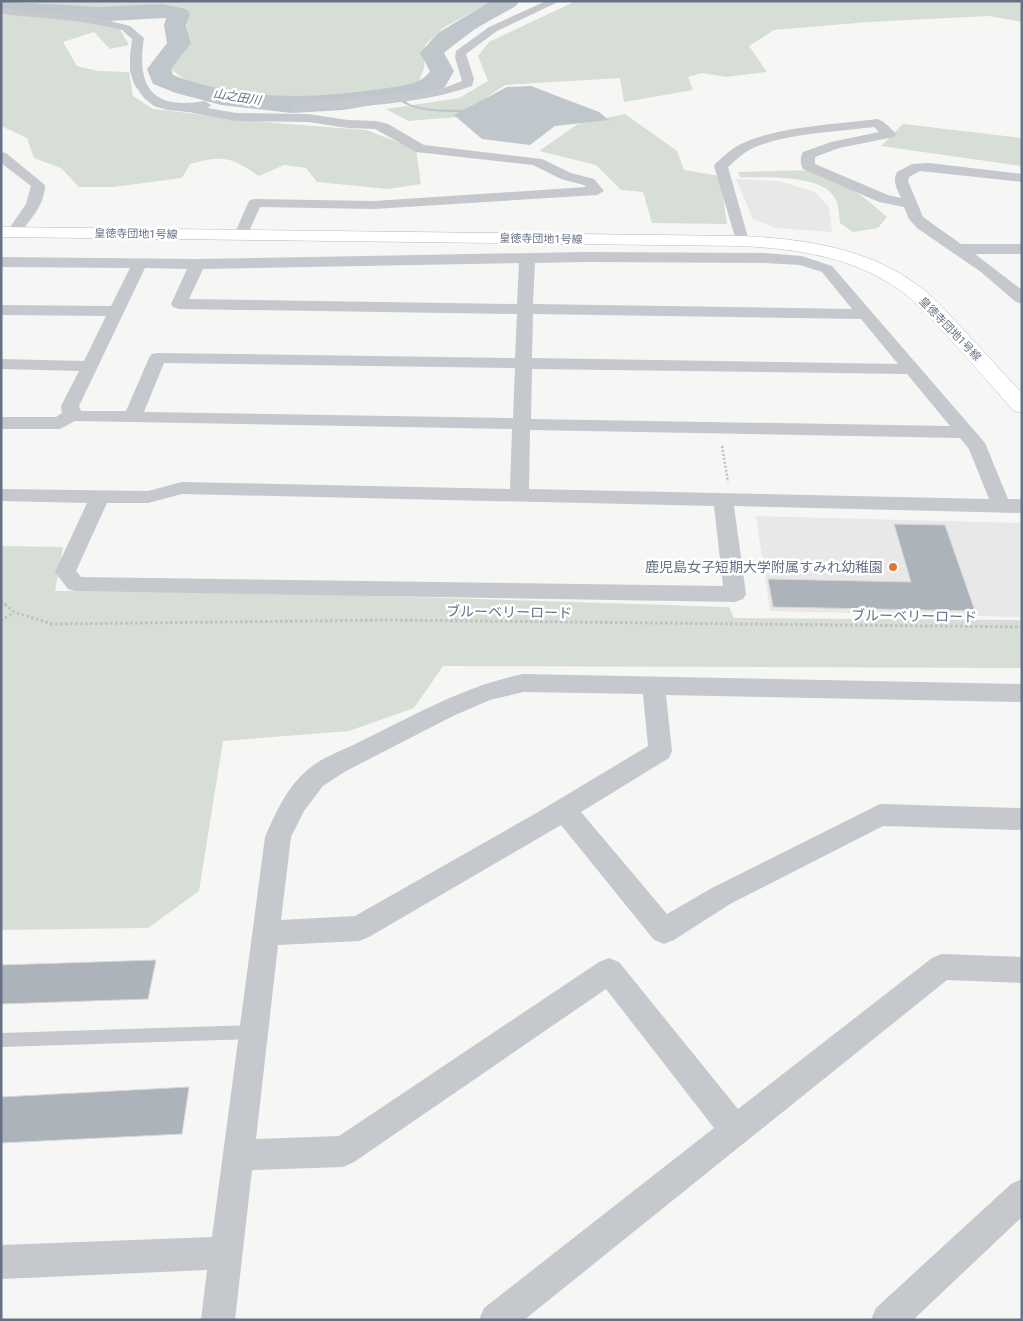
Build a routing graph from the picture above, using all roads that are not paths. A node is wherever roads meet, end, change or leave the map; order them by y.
1 (555, 1) edge
2 (1, 11) edge
3 (192, 109) junction
4 (1, 156) edge
5 (1022, 178) edge
6 (910, 204) junction
7 (7, 233) edge
8 (241, 235) junction
9 (742, 241) junction
10 (960, 249) junction
11 (1022, 250) edge
12 (527, 258) junction
13 (1, 262) edge
14 (140, 263) junction
15 (197, 264) junction
16 (1022, 299) edge
17 (525, 309) junction
18 (1, 310) edge
19 (116, 311) junction
20 (865, 314) junction
21 (523, 363) junction
22 (1, 364) edge
23 (89, 366) junction
24 (912, 369) junction
25 (1022, 406) edge
26 (73, 414) junction
27 (132, 417) junction
28 (1, 423) edge
29 (521, 424) junction
30 (965, 432) junction
31 (1, 495) edge
32 (519, 495) junction
33 (100, 496) junction
34 (727, 499) junction
35 (1001, 505) junction
36 (1022, 506) edge
37 (654, 686) junction
38 (1022, 693) edge
39 (564, 810) junction
40 (1022, 819) edge
41 (266, 933) junction
42 (1022, 970) edge
43 (254, 1032) junction
44 (1, 1040) edge
45 (735, 1130) junction
46 (239, 1155) junction
47 (1022, 1195) edge
48 (226, 1253) junction
49 (1, 1262) edge
50 (218, 1320) edge
51 (496, 1320) edge
52 (888, 1320) edge

1 - 3 street
2 - 3 street
3 - 8 street
4 - 7 street
5 - 6 street
6 - 9 street
6 - 10 street
7 - 8 street, 皇徳寺団地1号線
8 - 9 street, 皇徳寺団地1号線
9 - 25 street, 皇徳寺団地1号線
10 - 11 street
10 - 16 street
12 - 15 street
12 - 17 street
12 - 20 street
13 - 14 street
14 - 15 street
14 - 19 street
15 - 17 street
17 - 20 street
17 - 21 street
18 - 19 street
19 - 23 street
20 - 24 street
21 - 24 street
21 - 27 street
21 - 29 street
22 - 23 street
23 - 26 street
24 - 30 street
26 - 27 street
26 - 28 street
27 - 29 street
29 - 30 street
29 - 32 street
30 - 35 street
31 - 33 street
32 - 33 street
32 - 34 street
33 - 34 street
34 - 35 street
35 - 36 street
37 - 38 street
37 - 39 street
37 - 41 street
39 - 40 street
39 - 41 street
41 - 43 street
42 - 45 street
43 - 44 lane
43 - 46 street
45 - 46 street
45 - 51 street
46 - 48 street
47 - 52 street
48 - 49 street
48 - 50 street

